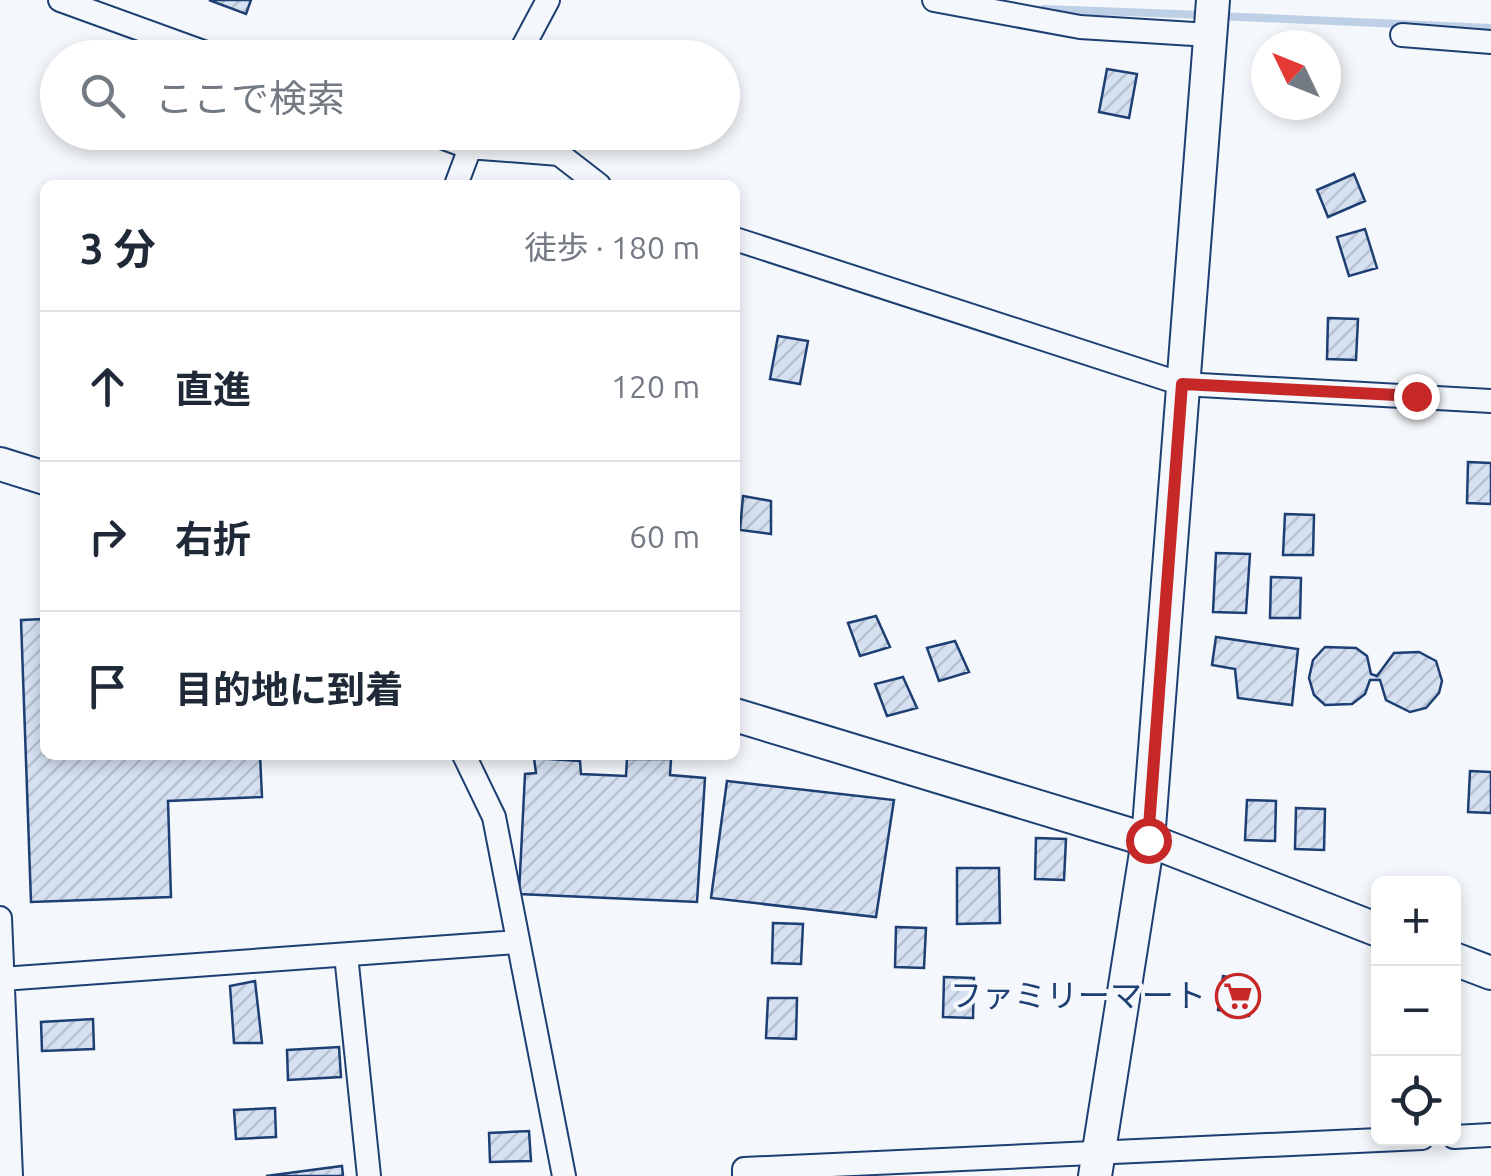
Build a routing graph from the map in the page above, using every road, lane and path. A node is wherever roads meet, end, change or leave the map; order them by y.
1 (60, 0) edge
2 (548, 0) edge
3 (934, 0) edge
4 (1214, 0) edge
5 (1210, 34) junction
6 (1402, 35) dead end
7 (170, 40) edge
8 (527, 40) edge
9 (1491, 42) edge
10 (468, 150) edge
11 (534, 150) edge
12 (458, 180) edge
13 (593, 180) edge
14 (740, 241) edge
15 (1182, 384) junction
16 (1491, 400) edge
17 (0, 464) edge
18 (40, 476) edge
19 (740, 718) edge
20 (466, 760) edge
21 (1148, 840) junction
22 (0, 918) edge
23 (1371, 927) edge
24 (516, 942) junction
25 (346, 955) junction
26 (1461, 962) edge
27 (1491, 973) edge
28 (2, 979) edge
29 (1491, 1135) edge
30 (1461, 1137) edge
31 (1371, 1142) edge
32 (1097, 1166) edge
33 (11, 1176) edge
34 (370, 1176) edge
35 (564, 1176) edge
36 (744, 1176) edge

1 - 7 street
2 - 8 street
3 - 5 street
4 - 5 street
5 - 15 street
6 - 9 street
10 - 12 street
11 - 13 street
14 - 15 street
15 - 16 street
15 - 21 street
17 - 18 street
19 - 21 street
20 - 24 street
21 - 23 street
21 - 32 street
22 - 28 street
24 - 25 street
24 - 35 street
25 - 28 street
25 - 34 street
26 - 27 street
28 - 33 street
29 - 30 street
31 - 32 street
32 - 36 street

